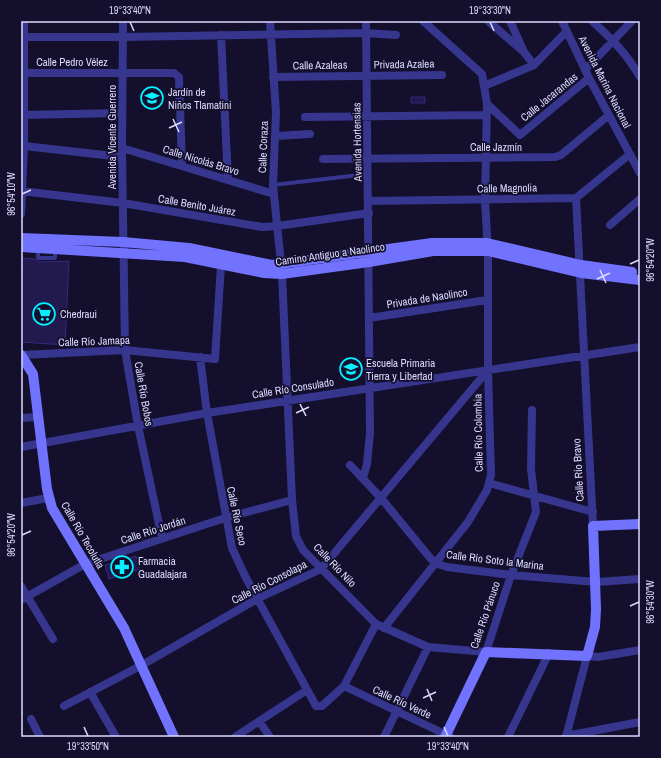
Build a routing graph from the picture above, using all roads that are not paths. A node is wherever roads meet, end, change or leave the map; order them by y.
1 (24, 21) edge
2 (124, 21) edge
3 (270, 21) edge
4 (366, 21) edge
5 (423, 21) edge
6 (488, 21) edge
7 (510, 21) edge
8 (562, 21) edge
9 (592, 21) edge
10 (632, 21) edge
11 (567, 31) junction
12 (366, 33) junction
13 (221, 35) junction
14 (270, 35) junction
15 (396, 35) dead end
16 (23, 37) edge
17 (123, 37) junction
18 (614, 40) junction
19 (524, 52) junction
20 (534, 65) junction
21 (585, 70) junction
22 (22, 73) edge
23 (123, 73) junction
24 (442, 75) dead end
25 (367, 76) junction
26 (640, 76) edge
27 (273, 77) junction
28 (589, 78) junction
29 (484, 86) junction
30 (487, 104) junction
31 (122, 114) junction
32 (23, 115) edge
33 (486, 116) junction
34 (609, 116) junction
35 (305, 117) dead end
36 (368, 117) junction
37 (23, 133) edge
38 (310, 134) dead end
39 (275, 136) junction
40 (24, 146) junction
41 (122, 148) junction
42 (122, 157) junction
43 (634, 157) edge
44 (368, 158) junction
45 (485, 158) junction
46 (323, 159) dead end
47 (182, 166) junction
48 (640, 173) edge
49 (369, 174) junction
50 (228, 180) junction
51 (273, 185) junction
52 (21, 191) edge
53 (274, 194) junction
54 (576, 198) junction
55 (640, 199) edge
56 (485, 200) junction
57 (369, 201) junction
58 (123, 203) junction
59 (369, 213) junction
60 (21, 214) edge
61 (610, 225) dead end
62 (277, 226) junction
63 (21, 238) edge
64 (38, 243) junction
65 (21, 247) edge
66 (123, 247) junction
67 (488, 247) junction
68 (369, 251) junction
69 (369, 262) junction
70 (221, 265) junction
71 (281, 269) junction
72 (581, 269) junction
73 (640, 274) edge
74 (640, 280) edge
75 (487, 300) junction
76 (369, 318) junction
77 (640, 347) edge
78 (125, 350) junction
79 (21, 355) edge
80 (584, 356) junction
81 (200, 357) junction
82 (488, 370) junction
83 (369, 387) junction
84 (288, 400) junction
85 (532, 410) dead end
86 (207, 413) junction
87 (37, 417) junction
88 (21, 418) edge
89 (138, 426) junction
90 (40, 444) junction
91 (21, 447) edge
92 (350, 465) dead end
93 (364, 478) junction
94 (489, 483) junction
95 (535, 497) junction
96 (48, 498) junction
97 (381, 498) junction
98 (292, 500) junction
99 (21, 503) edge
100 (592, 512) junction
101 (225, 518) junction
102 (640, 524) edge
103 (593, 526) junction
104 (162, 538) junction
105 (435, 563) junction
106 (85, 564) junction
107 (320, 568) junction
108 (511, 575) junction
109 (640, 578) edge
110 (596, 582) junction
111 (21, 586) edge
112 (24, 598) edge
113 (257, 599) junction
114 (376, 624) junction
115 (384, 628) junction
116 (53, 639) dead end
117 (428, 647) junction
118 (640, 650) edge
119 (486, 652) junction
120 (549, 653) junction
121 (587, 656) junction
122 (142, 665) junction
123 (344, 686) junction
124 (307, 690) junction
125 (90, 692) junction
126 (64, 706) dead end
127 (397, 711) junction
128 (31, 719) dead end
129 (259, 721) junction
130 (640, 722) edge
131 (447, 736) edge
132 (566, 736) edge
133 (40, 737) edge
134 (116, 737) edge
135 (174, 737) edge
136 (235, 737) edge
137 (270, 737) edge
138 (384, 737) edge
139 (508, 737) edge

1 - 16 street
2 - 17 street, Avenida Vicente Guerrero
3 - 14 street, Calle Coraza
4 - 12 street, Avenida Hortensias
5 - 29 street, Calle Río Colombia
6 - 19 street
7 - 19 street
8 - 11 street, Avenida Marina Nacional
9 - 18 street
10 - 18 street, Calle Jacarandas
11 - 20 street
11 - 21 street, Avenida Marina Nacional
12 - 14 street
12 - 15 street
12 - 25 street, Avenida Hortensias
13 - 14 street
13 - 17 street
13 - 50 street
14 - 27 street, Calle Coraza
16 - 17 street
16 - 22 street
17 - 23 street, Avenida Vicente Guerrero
18 - 21 street, Calle Jacarandas
18 - 26 street
19 - 20 street
20 - 29 street
21 - 28 street, Avenida Marina Nacional
22 - 23 street, Calle Pedro Vélez
22 - 32 street
23 - 31 street, Avenida Vicente Guerrero
23 - 47 street, Calle Pedro Vélez
24 - 25 street, Privada Azalea
25 - 27 street, Calle Azaleas
25 - 36 street, Avenida Hortensias
27 - 39 street, Calle Coraza
28 - 30 street, Calle Jacarandas
28 - 34 street, Avenida Marina Nacional
29 - 30 street, Calle Río Colombia
30 - 33 street, Calle Río Colombia
31 - 32 street
31 - 41 street, Avenida Vicente Guerrero
32 - 37 street
33 - 36 street
33 - 45 street, Calle Río Colombia
34 - 43 street, Avenida Marina Nacional
34 - 45 street, Calle Jazmín
35 - 36 street
36 - 44 street, Avenida Hortensias
37 - 40 street
38 - 39 street
39 - 51 street, Calle Coraza
40 - 42 street
40 - 52 street
41 - 42 street, Avenida Vicente Guerrero
41 - 47 street, Calle Nicolás Bravo
42 - 58 street, Avenida Vicente Guerrero
43 - 48 street, Avenida Marina Nacional
43 - 54 street
44 - 45 street, Calle Jazmín
44 - 46 street, Calle Jazmín
44 - 49 street, Avenida Hortensias
45 - 56 street, Calle Río Colombia
47 - 50 street, Calle Nicolás Bravo
49 - 51 lane
49 - 57 street, Avenida Hortensias
50 - 53 street, Calle Nicolás Bravo
51 - 53 street, Calle Coraza
52 - 58 street, Calle Benito Juárez
52 - 60 street
53 - 62 street, Calle Coraza
54 - 56 street, Calle Magnolia
54 - 72 street, Calle Río Bravo
55 - 61 street
56 - 57 street, Calle Magnolia
56 - 67 street, Calle Río Colombia
57 - 59 street, Avenida Hortensias
58 - 62 street, Calle Benito Juárez
58 - 66 street, Avenida Vicente Guerrero
59 - 62 street, Calle Benito Juárez
59 - 68 street, Avenida Hortensias
62 - 71 street, Calle Coraza
63 - 64 main road, Camino Antiguo a Naolinco
64 - 65 main road, Camino Antiguo a Naolinco
64 - 66 main road, Camino Antiguo a Naolinco
66 - 70 main road, Camino Antiguo a Naolinco
66 - 71 main road, Camino Antiguo a Naolinco
66 - 78 street, Calle Río Bobos
67 - 68 main road, Camino Antiguo a Naolinco
67 - 69 main road, Camino Antiguo a Naolinco
67 - 72 main road, Camino Antiguo a Naolinco
67 - 75 street, Calle Río Colombia
68 - 69 street, Avenida Hortensias
68 - 71 main road, Camino Antiguo a Naolinco
69 - 71 main road, Camino Antiguo a Naolinco
69 - 76 street
70 - 71 main road, Camino Antiguo a Naolinco
70 - 81 street, Calle Río Jamapa
71 - 84 street, Calle Río Nilo
72 - 73 main road, Camino Antiguo a Naolinco
72 - 74 main road, Camino Antiguo a Naolinco
72 - 80 street, Calle Río Bravo
75 - 76 street, Privada de Naolinco
75 - 82 street, Calle Río Colombia
76 - 83 street
77 - 80 street, Calle Río Consulado
78 - 79 street, Calle Río Jamapa
78 - 81 street, Calle Río Jamapa
78 - 89 street, Calle Río Bobos
79 - 87 main road, Calle Río Tecolutla
80 - 82 street, Calle Río Consulado
80 - 100 street, Calle Río Bravo
81 - 86 street, Calle Río Seco
82 - 83 street, Calle Río Consulado
82 - 94 street, Calle Río Colombia
82 - 97 street, Calle Río Consolapa
83 - 84 street, Calle Río Consulado
83 - 93 street
84 - 86 street, Calle Río Consulado
84 - 98 street, Calle Río Nilo
85 - 95 street, Calle Río Pánuco
86 - 89 street, Calle Río Consulado
86 - 101 street, Calle Río Seco
87 - 88 street
87 - 90 main road, Calle Río Tecolutla
89 - 90 street, Calle Río Consulado
89 - 104 street, Calle Río Bobos
90 - 91 street, Calle Río Consulado
90 - 96 main road, Calle Río Tecolutla
92 - 93 street, Calle Río Soto la Marina
93 - 97 street, Calle Río Soto la Marina
94 - 95 street
94 - 105 street, Calle Río Colombia
95 - 100 street
95 - 108 street, Calle Río Pánuco
96 - 99 street
96 - 106 main road, Calle Río Tecolutla
97 - 105 street, Calle Río Soto la Marina
97 - 107 street, Calle Río Consolapa
98 - 101 street, Calle Río Jordán
98 - 107 street, Calle Río Nilo
100 - 103 street, Calle Río Bravo
101 - 104 street, Calle Río Jordán
101 - 113 street, Calle Río Seco
102 - 103 main road
103 - 110 main road, Calle Río Bravo
104 - 106 street, Calle Río Jordán
105 - 108 street, Calle Río Soto la Marina
105 - 115 street, Calle Río Colombia
106 - 112 street, Calle Río Jordán
106 - 122 main road, Calle Río Tecolutla
107 - 113 street, Calle Río Consolapa
107 - 114 street, Calle Río Nilo
108 - 110 street, Calle Río Soto la Marina
108 - 119 street, Calle Río Pánuco
109 - 110 street, Calle Río Soto la Marina
110 - 121 main road, Calle Río Bravo
111 - 112 street
112 - 116 street
113 - 122 street, Calle Río Consolapa
113 - 124 street, Calle Río Seco
114 - 115 street, Calle Río Nilo
114 - 123 street
115 - 117 street, Calle Río Nilo
117 - 119 street, Calle Río Nilo
117 - 127 street
118 - 121 street
119 - 120 main road, Calle Río Nilo
119 - 131 main road, Calle Río Pánuco
120 - 121 main road, Calle Río Nilo
120 - 139 street
121 - 132 street, Calle Río Bravo
122 - 125 street, Calle Río Consolapa
122 - 135 main road, Calle Río Tecolutla
123 - 124 street, Calle Río Seco
123 - 127 street, Calle Río Verde
124 - 129 street
125 - 126 street, Calle Río Consolapa
125 - 134 street
127 - 131 street, Calle Río Verde
127 - 138 street
128 - 133 street
129 - 136 street
129 - 137 street
130 - 132 street

